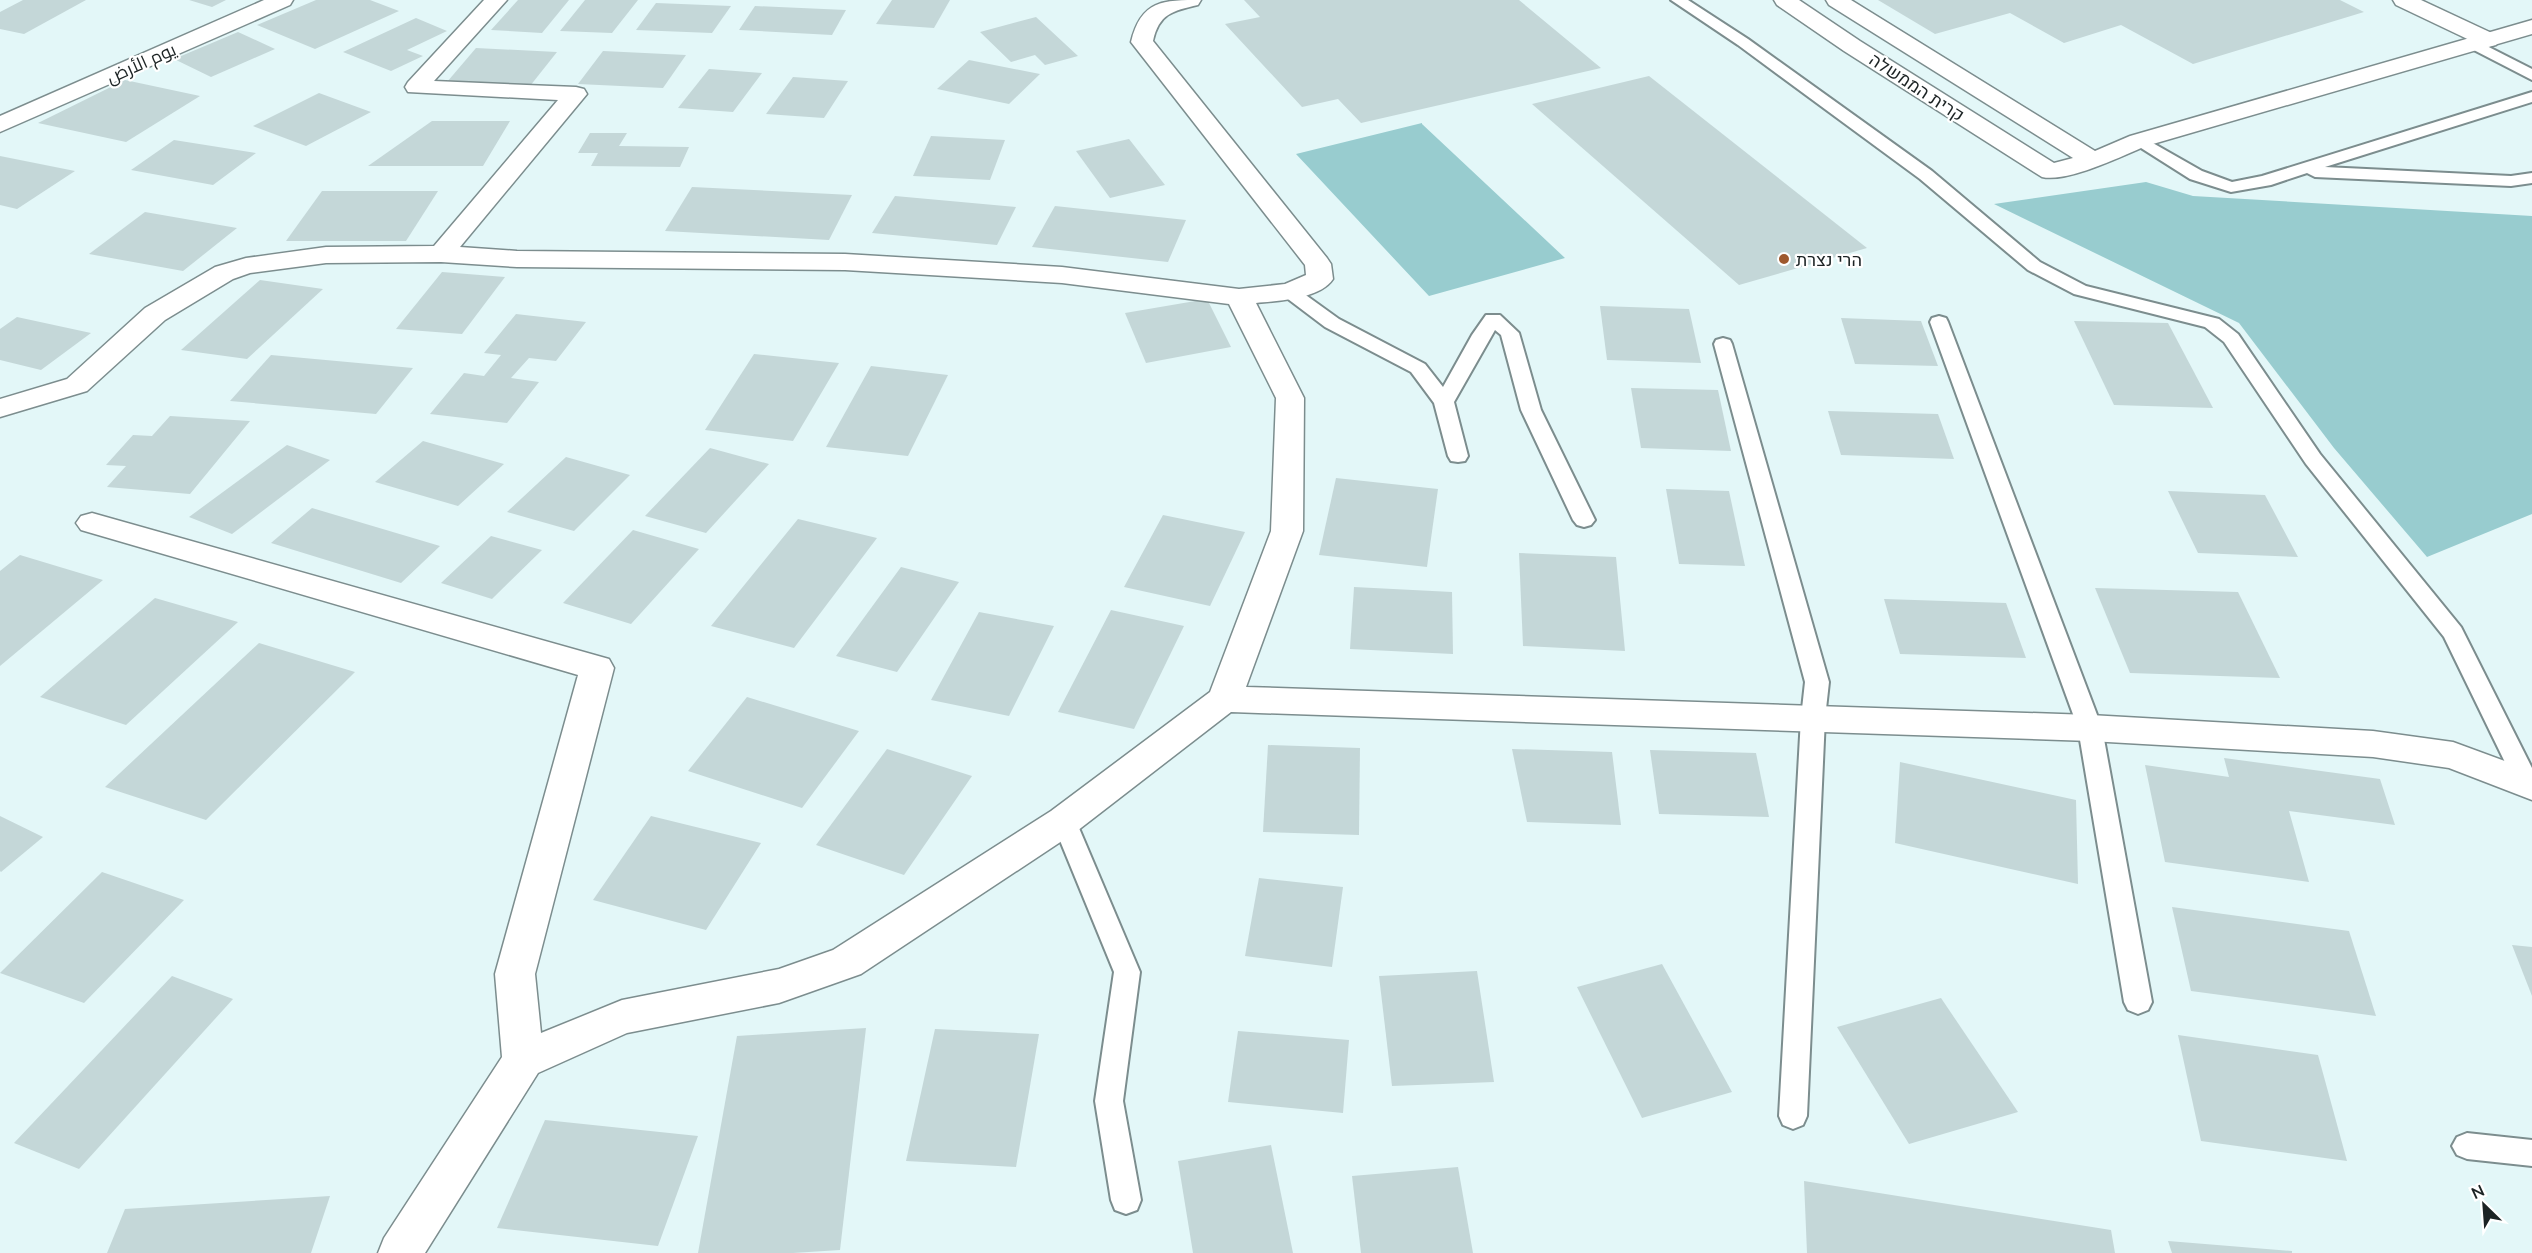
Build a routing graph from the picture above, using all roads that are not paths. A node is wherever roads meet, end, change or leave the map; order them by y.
1 (282, 0) edge
2 (496, 0) edge
3 (1190, 0) edge
4 (1678, 0) edge
5 (1785, 0) edge
6 (1837, 0) edge
7 (2404, 0) edge
8 (2532, 27) edge
9 (2480, 42) junction
10 (2532, 75) edge
11 (2532, 98) edge
12 (0, 125) edge
13 (2138, 141) junction
14 (2092, 160) junction
15 (2299, 171) junction
16 (2532, 178) edge
17 (441, 254) junction
18 (1290, 292) junction
19 (1239, 297) junction
20 (1939, 322) dead end
21 (1723, 344) dead end
22 (1444, 402) junction
23 (0, 408) edge
24 (1458, 456) dead end
25 (1584, 520) dead end
26 (92, 523) dead end
27 (1224, 699) junction
28 (1813, 718) junction
29 (2090, 728) junction
30 (2530, 784) edge
31 (1064, 821) junction
32 (2138, 1002) dead end
33 (523, 1060) junction
34 (1793, 1116) dead end
35 (2467, 1146) dead end
36 (2532, 1153) edge
37 (1126, 1200) dead end
38 (400, 1253) edge

1 - 12 street, يوم الأرض
2 - 17 street
3 - 18 street
4 - 30 lane
5 - 14 street, קרית הממשלה
6 - 14 street, קרית הממשלה
7 - 9 street
8 - 9 street
9 - 10 lane
9 - 13 street
11 - 15 lane
13 - 14 street
13 - 15 lane
15 - 16 lane
17 - 19 street
17 - 23 street
18 - 19 street
18 - 22 lane
19 - 27 street
20 - 29 lane
21 - 28 lane
22 - 24 lane
22 - 25 lane
26 - 33 street
27 - 28 street
27 - 31 street
28 - 29 street
28 - 34 lane
29 - 30 street
29 - 32 lane
31 - 33 street
31 - 37 lane
33 - 38 street
35 - 36 lane

